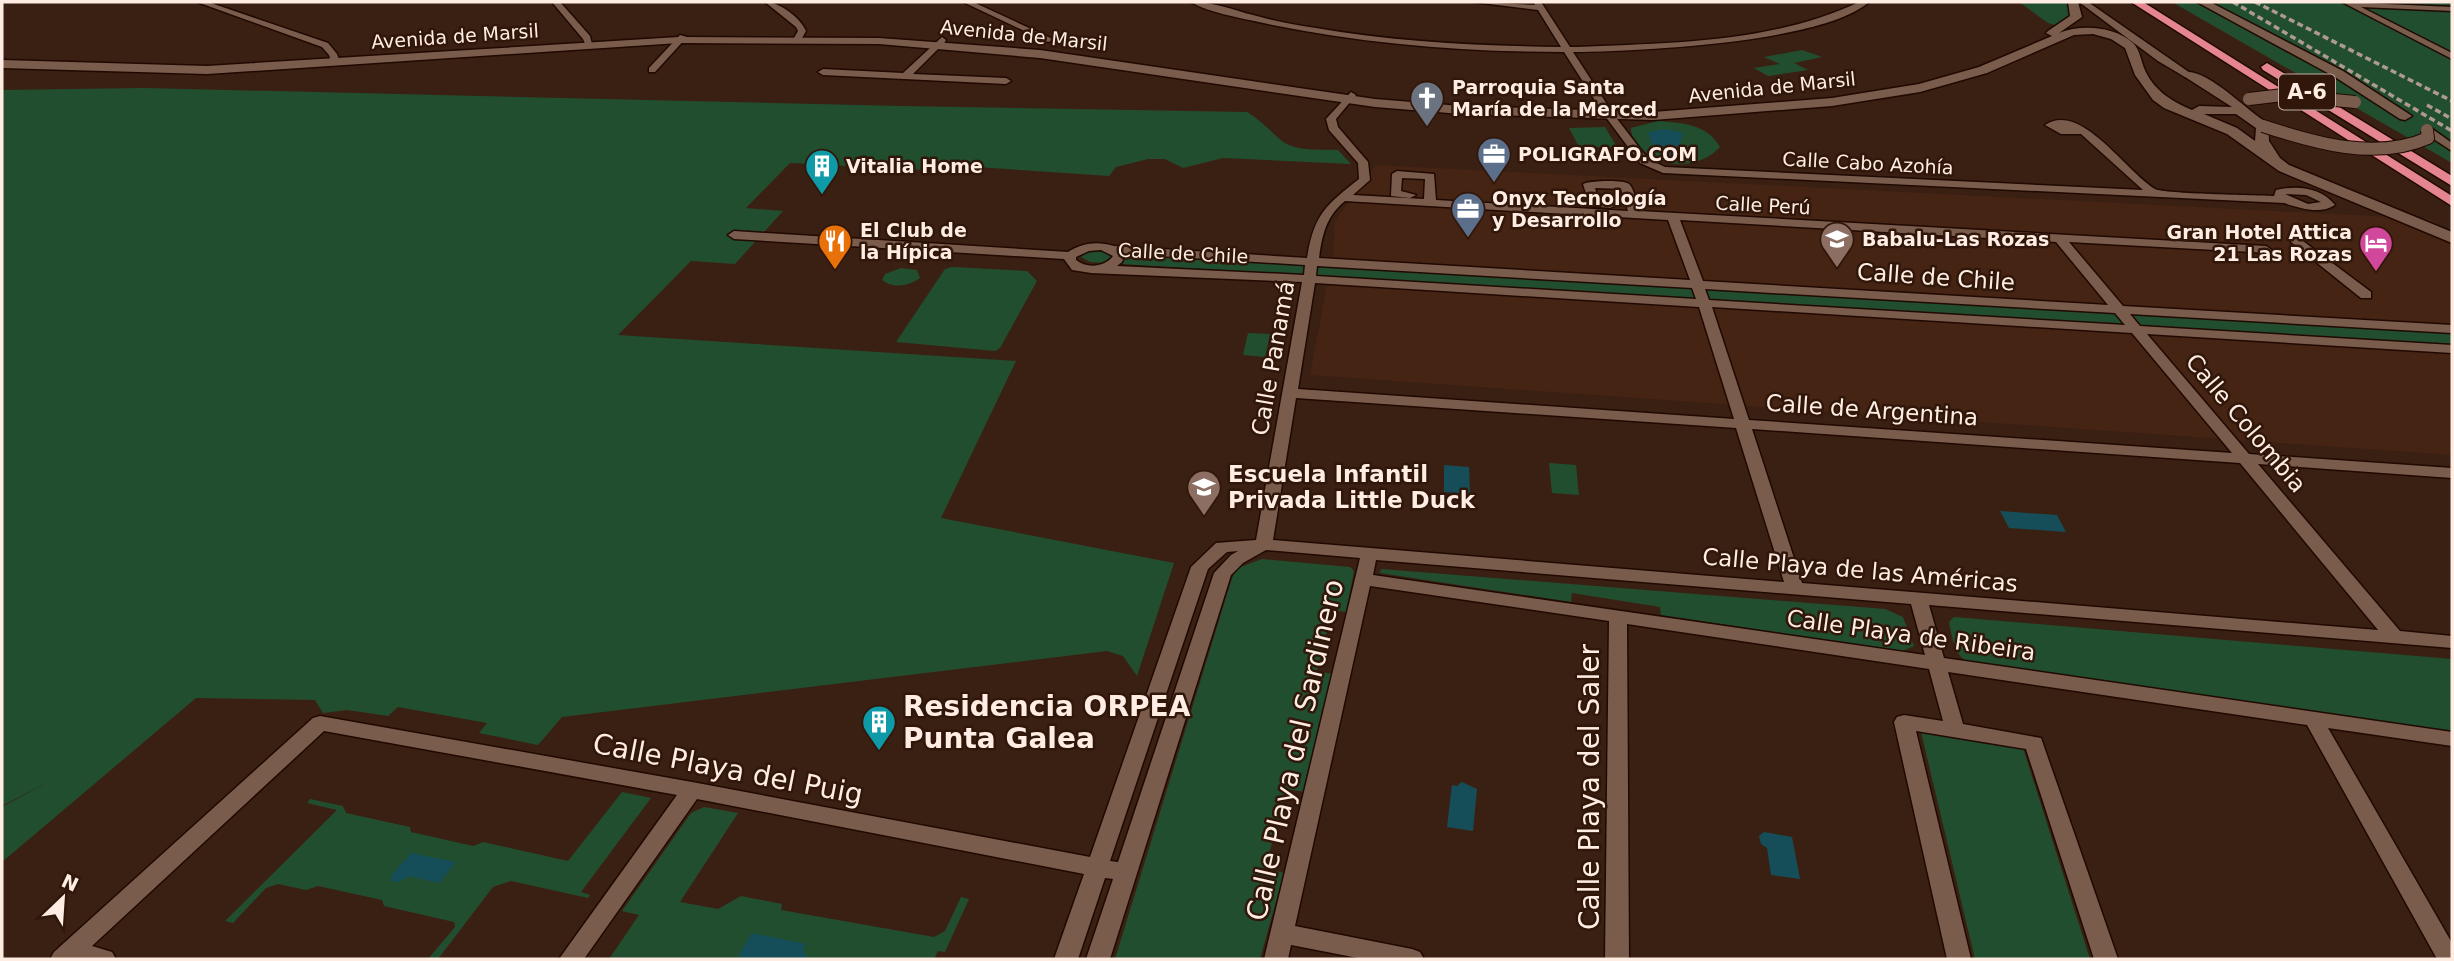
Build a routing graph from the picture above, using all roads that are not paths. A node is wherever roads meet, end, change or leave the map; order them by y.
1 (201, 2) edge
2 (556, 2) edge
3 (769, 2) edge
4 (967, 2) edge
5 (1195, 2) edge
6 (1477, 2) edge
7 (1865, 2) edge
8 (2073, 2) edge
9 (2083, 2) edge
10 (2125, 2) edge
11 (2136, 2) edge
12 (2161, 2) edge
13 (2200, 2) edge
14 (2347, 2) edge
15 (1539, 5) edge
16 (2371, 5) junction
17 (2449, 5) edge
18 (2357, 7) junction
19 (2203, 28) dead end
20 (2052, 33) junction
21 (799, 37) junction
22 (681, 39) junction
23 (940, 42) junction
24 (589, 44) junction
25 (1058, 47) junction
26 (2029, 47) junction
27 (1568, 49) junction
28 (1036, 51) junction
29 (2452, 55) edge
30 (2250, 57) dead end
31 (335, 61) junction
32 (2, 62) edge
33 (2236, 65) junction
34 (652, 70) dead end
35 (823, 72) dead end
36 (2188, 75) joint
37 (905, 76) junction
38 (1006, 81) dead end
39 (2148, 84) junction
40 (1348, 97) junction
41 (2356, 102) junction
42 (2243, 105) junction
43 (1609, 113) junction
44 (2405, 116) junction
45 (2257, 123) junction
46 (2427, 130) junction
47 (2080, 131) dead end
48 (2452, 148) edge
49 (2275, 161) junction
50 (2452, 182) edge
51 (2154, 194) junction
52 (1343, 198) junction
53 (1413, 199) junction
54 (1430, 200) junction
55 (2285, 200) dead end
56 (2452, 202) edge
57 (1615, 210) junction
58 (1633, 211) junction
59 (1673, 217) junction
60 (734, 235) dead end
61 (2452, 238) edge
62 (2295, 239) dead end
63 (2061, 240) junction
64 (1114, 250) junction
65 (2266, 250) dead end
66 (1070, 256) junction
67 (1313, 262) junction
68 (1345, 263) junction
69 (1375, 265) junction
70 (1104, 268) junction
71 (1311, 279) junction
72 (1343, 281) junction
73 (1377, 283) junction
74 (1698, 283) junction
75 (2366, 295) dead end
76 (1705, 305) junction
77 (2121, 309) junction
78 (2452, 329) edge
79 (2140, 331) junction
80 (2452, 349) edge
81 (1288, 393) junction
82 (1743, 424) junction
83 (2246, 459) junction
84 (2452, 473) edge
85 (1265, 545) junction
86 (1368, 554) junction
87 (1363, 579) junction
88 (1795, 590) junction
89 (1919, 600) junction
90 (1618, 615) junction
91 (2394, 637) junction
92 (2452, 642) edge
93 (1937, 664) junction
94 (2312, 718) junction
95 (1955, 730) junction
96 (2452, 739) edge
97 (692, 790) junction
98 (1096, 868) junction
99 (1126, 873) junction
100 (1282, 933) junction
101 (66, 955) edge
102 (104, 959) edge
103 (571, 959) edge
104 (1066, 959) edge
105 (1098, 959) edge
106 (1276, 959) edge
107 (1412, 959) edge
108 (1617, 959) edge
109 (1959, 959) edge
110 (2106, 959) edge
111 (2449, 959) edge

1 - 31 street
2 - 24 street
3 - 21 street
4 - 25 street
5 - 27 street
6 - 15 street
7 - 27 street
8 - 20 street, Avenida de Marsil
9 - 36 street
10 - 33 highway
11 - 33 highway, A-6
12 - 19 highway
13 - 41 street
13 - 44 street
14 - 16 street
14 - 18 street
15 - 27 street, Calle Cabo Azohía
16 - 17 street
16 - 18 street
18 - 29 street
20 - 26 street, Avenida de Marsil
20 - 42 street
21 - 22 street, Avenida de Marsil
21 - 23 street, Avenida de Marsil
22 - 24 street, Avenida de Marsil
22 - 34 street
23 - 28 street, Avenida de Marsil
23 - 37 street
24 - 31 street, Avenida de Marsil
25 - 28 street, Avenida de Marsil
25 - 28 street
25 - 40 street, Avenida de Marsil
25 - 40 street, Avenida de Marsil
26 - 39 street, Avenida de Marsil
26 - 43 street, Avenida de Marsil
27 - 43 street, Calle Cabo Azohía
30 - 50 highway, A-6
31 - 32 street, Avenida de Marsil
33 - 56 highway, A-6
35 - 37 street
36 - 42 street
37 - 38 street
39 - 45 street
39 - 49 street
40 - 43 street, Avenida de Marsil
40 - 52 street, Calle Panamá
41 - 42 street, bridge
41 - 44 street
42 - 45 street
43 - 51 street, Calle Cabo Azohía
44 - 46 street
45 - 46 street, bridge
45 - 49 street
46 - 48 street
47 - 51 street
49 - 61 street
51 - 55 street, Calle Cabo Azohía
52 - 53 street, Calle Perú
52 - 67 street, Calle Panamá
53 - 54 street, Calle Perú
53 - 54 street
54 - 57 street, Calle Perú
57 - 58 street, Calle Perú
57 - 58 street
58 - 59 street, Calle Perú
59 - 63 street, Calle Perú
59 - 74 street
60 - 66 street
62 - 75 street
63 - 65 street, Calle Perú
63 - 77 street, Calle Colombia
64 - 66 street, Calle de Chile
64 - 67 street, Calle de Chile
64 - 70 street
66 - 70 street, Calle de Chile
67 - 68 street, Calle de Chile
67 - 71 street, Calle Panamá
68 - 69 street, Calle de Chile
68 - 72 street
69 - 73 street
69 - 74 street, Calle de Chile
70 - 71 street, Calle de Chile
71 - 72 street, Calle de Chile
71 - 81 street, Calle Panamá
72 - 73 street, Calle de Chile
73 - 76 street, Calle de Chile
74 - 76 street
74 - 77 street, Calle de Chile
76 - 79 street, Calle de Chile
76 - 82 street
77 - 78 street, Calle de Chile
77 - 79 street, Calle Colombia
79 - 80 street, Calle de Chile
79 - 83 street, Calle Colombia
81 - 82 street, Calle de Argentina
81 - 85 street, Calle Panamá
82 - 83 street, Calle de Argentina
82 - 88 street
83 - 84 street, Calle de Argentina
83 - 91 street, Calle Colombia
85 - 86 street, Calle Playa de las Américas
85 - 98 street
85 - 99 street
86 - 87 street, Calle Playa del Sardinero
86 - 88 street, Calle Playa de las Américas
87 - 90 street, Calle Playa de Ribeira
87 - 100 street, Calle Playa del Sardinero
88 - 89 street, Calle Playa de las Américas
89 - 91 street, Calle Playa de las Américas
89 - 93 street
90 - 93 street, Calle Playa de Ribeira
90 - 108 street, Calle Playa del Saler
91 - 92 street, Calle Playa de las Américas
93 - 94 street, Calle Playa de Ribeira
93 - 95 street
94 - 96 street, Calle Playa de Ribeira
94 - 111 street
95 - 109 street
95 - 110 street
97 - 98 street, Calle Playa del Puig
97 - 101 street, Calle Playa del Puig
97 - 103 street
98 - 99 street, Calle Playa del Puig
98 - 104 street
99 - 105 street
100 - 106 street, Calle Playa del Sardinero
100 - 107 street
101 - 102 street

